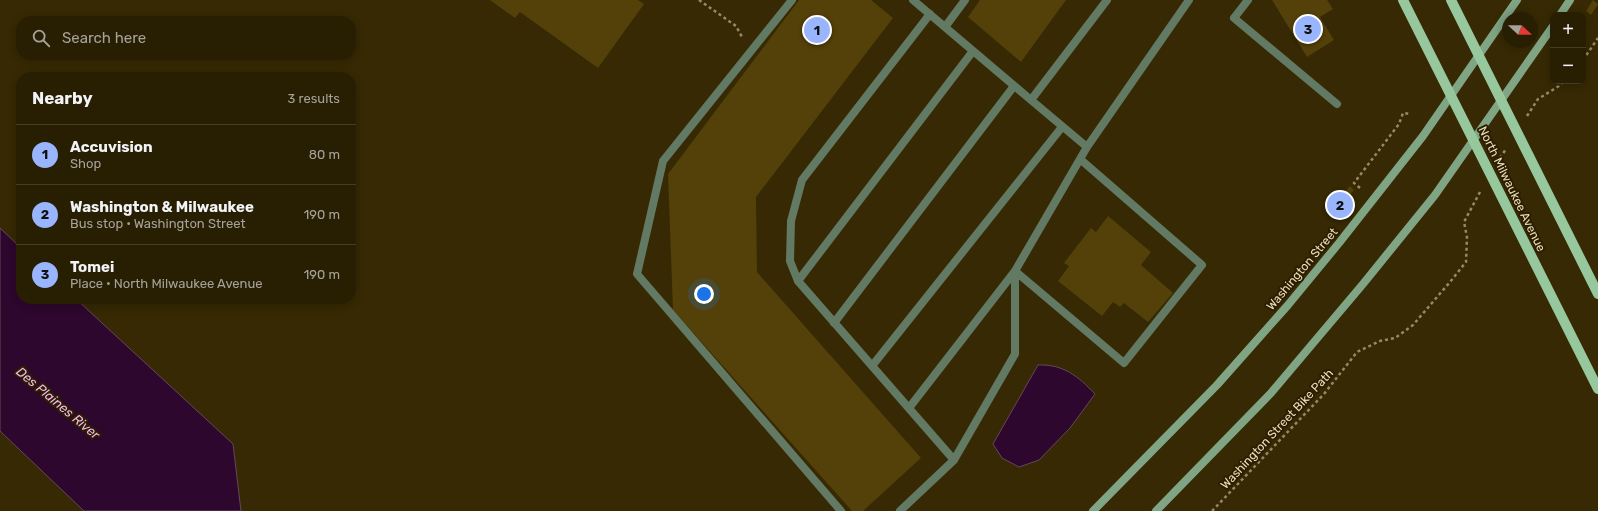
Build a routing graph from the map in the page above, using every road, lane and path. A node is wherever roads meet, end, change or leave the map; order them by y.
1 (700, 0) edge
2 (792, 0) edge
3 (913, 0) edge
4 (965, 0) edge
5 (1107, 0) edge
6 (1189, 0) edge
7 (1248, 0) edge
8 (1403, 0) edge
9 (1451, 0) edge
10 (1516, 0) edge
11 (1570, 0) edge
12 (1562, 12) edge
13 (930, 14) junction
14 (944, 27) junction
15 (1550, 30) edge
16 (1598, 38) edge
17 (973, 51) junction
18 (750, 53) junction
19 (1479, 55) junction
20 (1586, 56) edge
21 (1561, 84) edge
22 (1014, 86) junction
23 (1451, 95) junction
24 (1538, 99) dead end
25 (1031, 100) junction
26 (1501, 100) junction
27 (1337, 104) dead end
28 (1410, 114) dead end
29 (1062, 127) junction
30 (1473, 140) junction
31 (1087, 148) junction
32 (1080, 159) junction
33 (1360, 188) dead end
34 (1464, 222) dead end
35 (1015, 271) junction
36 (798, 281) junction
37 (1597, 290) edge
38 (834, 323) junction
39 (872, 366) junction
40 (1598, 389) edge
41 (909, 408) junction
42 (954, 460) junction
43 (841, 511) edge
44 (900, 511) edge
45 (1093, 511) edge
46 (1156, 511) edge
47 (1212, 511) edge

1 - 18 path
2 - 18 lane
3 - 13 lane
4 - 14 lane
5 - 25 lane
6 - 31 lane
7 - 27 lane
8 - 23 main road, North Milwaukee Avenue
9 - 19 main road
10 - 19 main road, Washington Street
11 - 12 main road
13 - 14 lane
13 - 36 lane
14 - 17 lane
15 - 26 main road
16 - 20 path
17 - 22 lane
17 - 36 lane
18 - 43 lane
19 - 23 main road, Washington Street
19 - 26 main road
21 - 24 path
22 - 25 lane
22 - 38 lane
23 - 30 main road, North Milwaukee Avenue
23 - 45 main road, Washington Street
25 - 29 lane
26 - 30 main road
26 - 37 main road
28 - 33 path
29 - 31 lane
29 - 39 lane
30 - 40 main road, North Milwaukee Avenue
30 - 46 main road
31 - 32 lane
32 - 35 lane
32 - 35 lane
34 - 47 path, Washington Street Bike Path
35 - 41 lane
35 - 42 lane
36 - 38 lane
38 - 39 lane
39 - 41 lane
41 - 42 lane
42 - 44 lane

